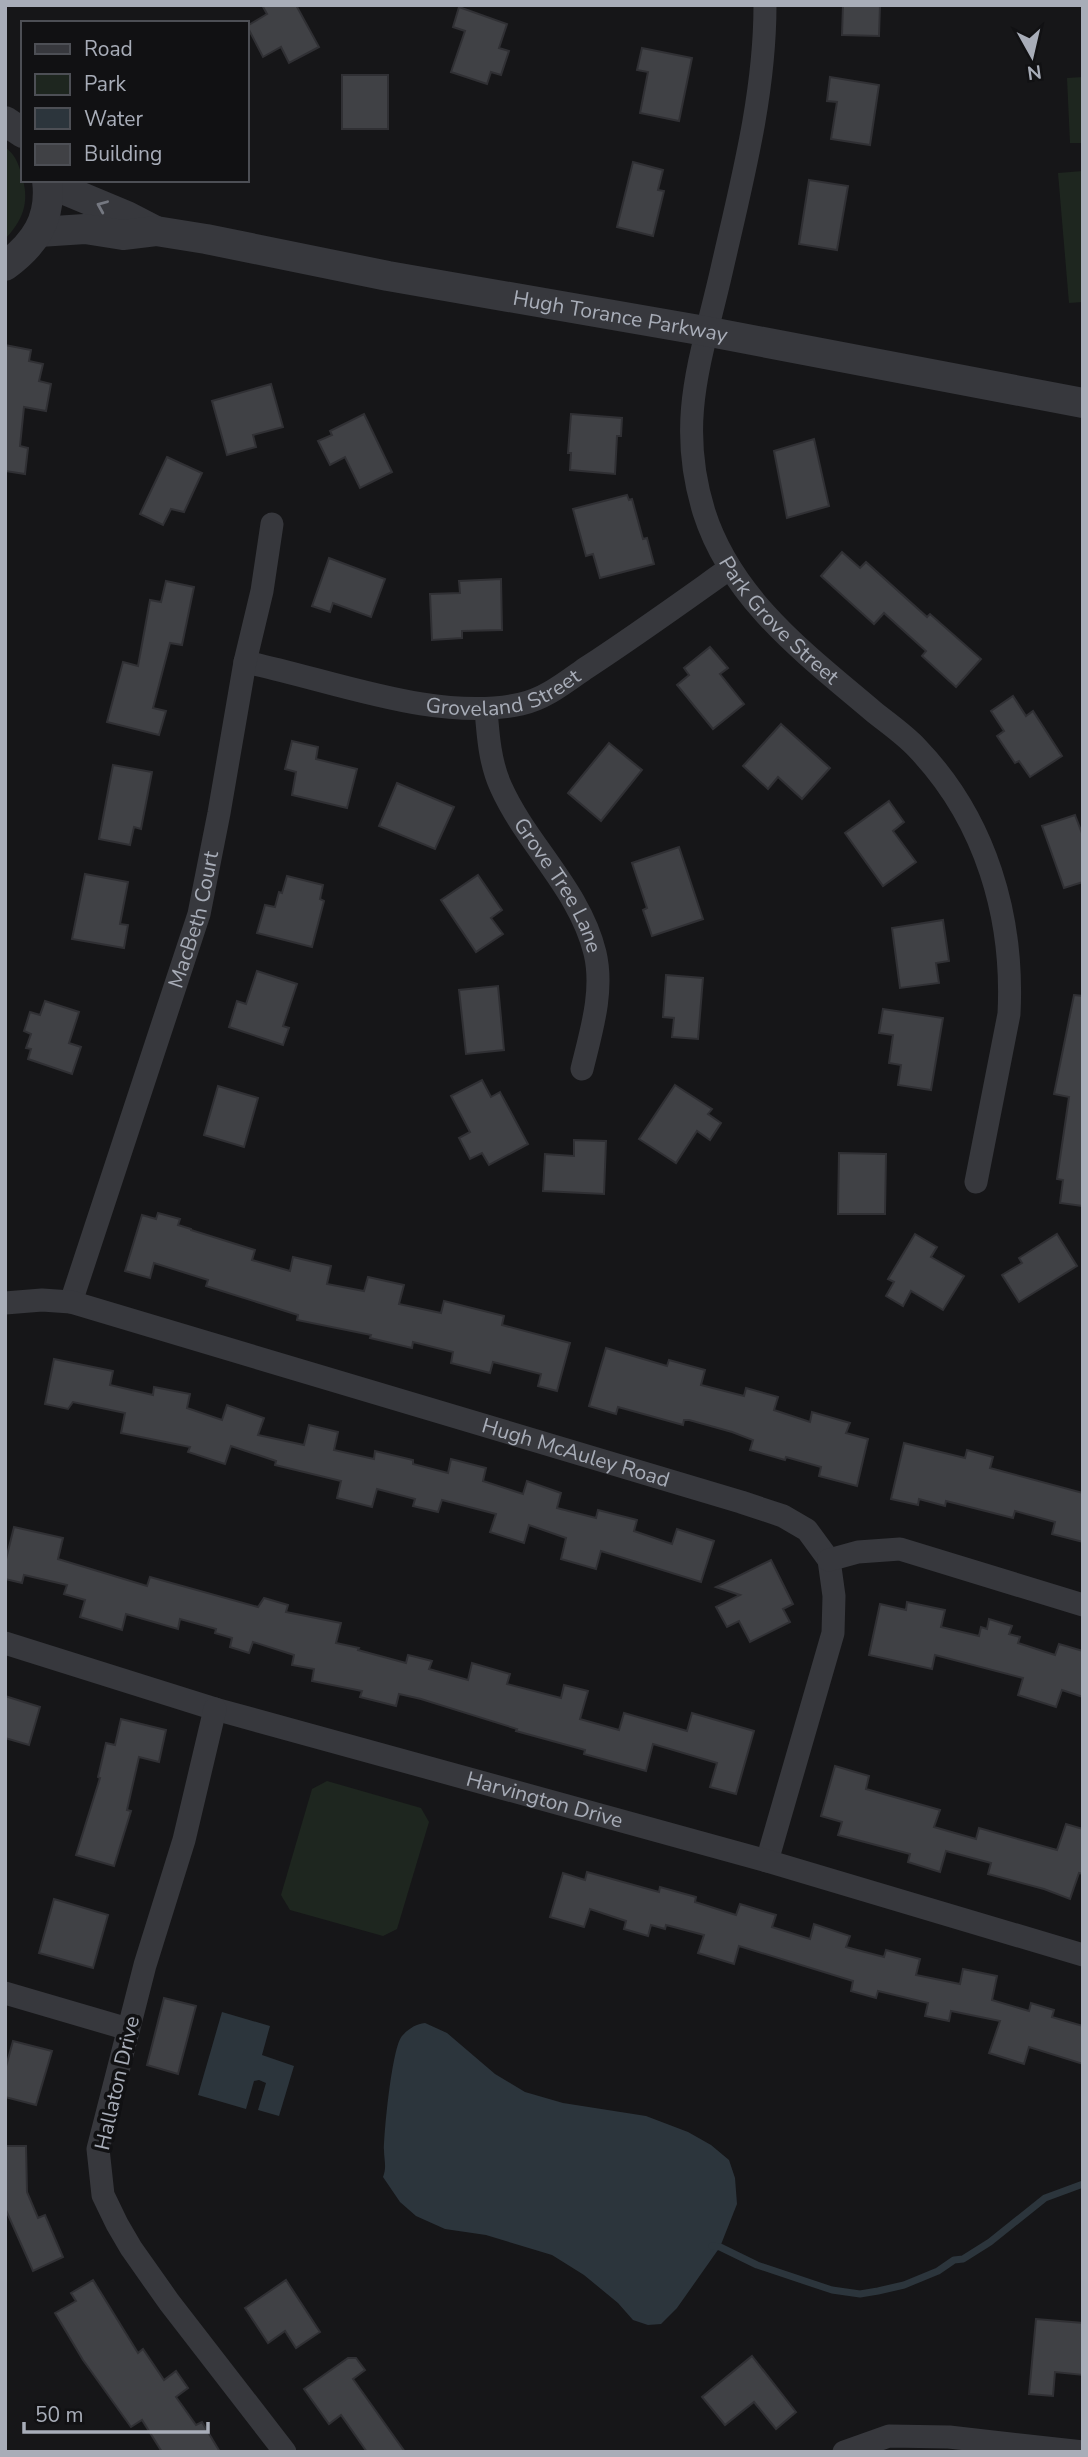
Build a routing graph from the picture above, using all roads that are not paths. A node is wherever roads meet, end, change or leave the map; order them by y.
1 (765, 5) edge
2 (5, 121) edge
3 (21, 132) edge
4 (47, 182) edge
5 (156, 231) junction
6 (39, 232) junction
7 (5, 266) edge
8 (705, 331) junction
9 (1083, 403) edge
10 (272, 524) dead end
11 (730, 568) junction
12 (245, 662) junction
13 (486, 709) junction
14 (582, 1069) dead end
15 (976, 1182) dead end
16 (71, 1302) junction
17 (5, 1303) edge
18 (829, 1560) junction
19 (1083, 1605) edge
20 (5, 1643) edge
21 (215, 1709) junction
22 (767, 1861) junction
23 (1083, 1955) edge
24 (5, 1993) edge
25 (128, 2029) junction
26 (285, 2452) edge
27 (844, 2452) edge
28 (1083, 2452) edge

1 - 8 street, Park Grove Street
2 - 3 street
5 -> 4 street, Hugh Torance Parkway
4 - 6 street, Hugh Torance Parkway
5 - 6 street, Hugh Torance Parkway
5 - 8 street, Hugh Torance Parkway
6 - 7 street, Hugh Torance Parkway
8 - 9 street, Hugh Torance Parkway
8 - 11 street, Park Grove Street
10 - 12 street, MacBeth Court
11 - 13 street, Groveland Street
11 - 15 street, Park Grove Street
12 - 13 street, Groveland Street
12 - 16 street, MacBeth Court
13 - 14 street, Grove Tree Lane
16 - 17 street, Hugh McAuley Road
16 - 18 street, Hugh McAuley Road
18 - 19 street
18 - 22 street, Hugh McAuley Road
20 - 21 street, Harvington Drive
21 - 22 street, Harvington Drive
21 - 25 street, Hallaton Drive
22 - 23 street, Harvington Drive
24 - 25 street
25 - 26 street, Hallaton Drive
27 - 28 street

